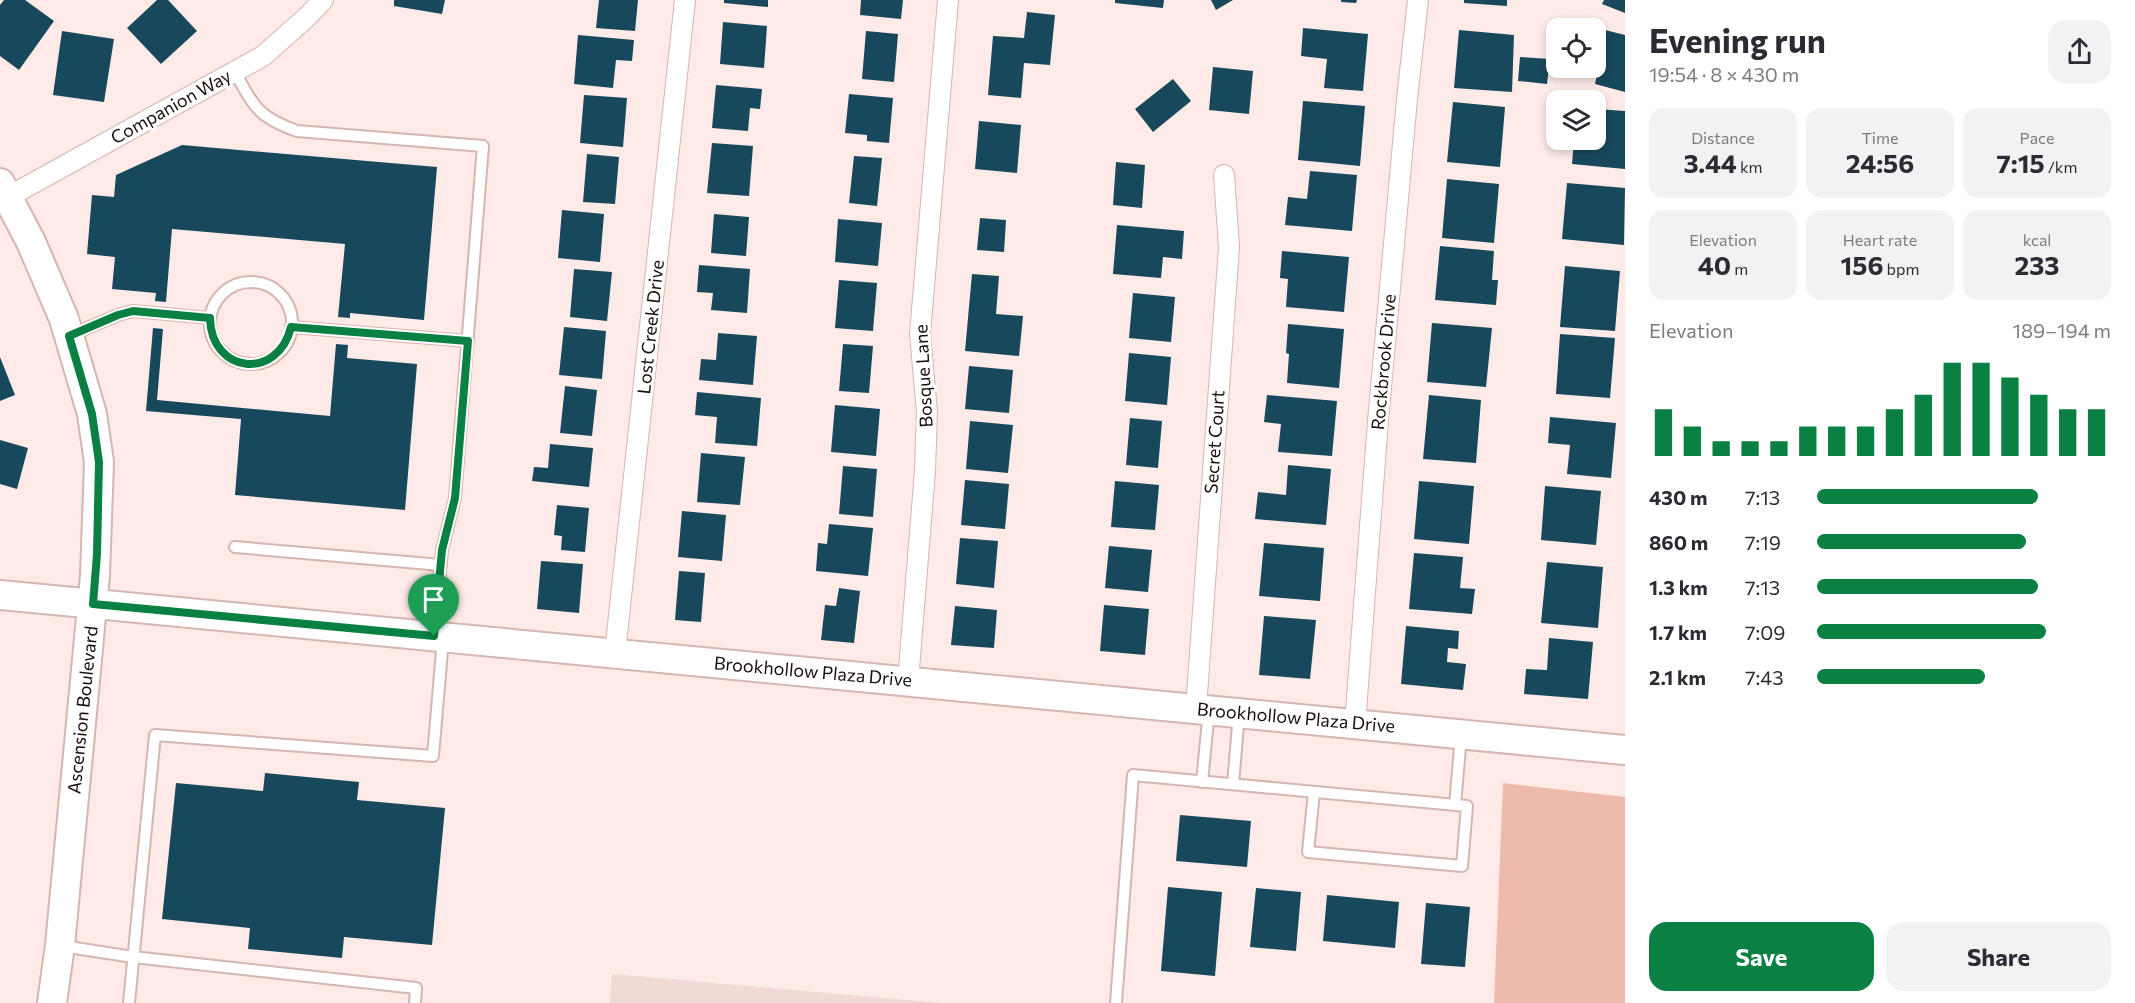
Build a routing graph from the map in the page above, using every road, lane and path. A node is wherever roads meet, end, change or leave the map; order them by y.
1 (323, 0) edge
2 (685, 0) edge
3 (948, 0) edge
4 (1418, 0) edge
5 (235, 72) junction
6 (1224, 175) dead end
7 (4, 190) edge
8 (210, 318) junction
9 (291, 327) junction
10 (69, 336) junction
11 (468, 341) junction
12 (235, 548) dead end
13 (441, 565) junction
14 (0, 595) edge
15 (93, 604) junction
16 (439, 636) junction
17 (615, 653) junction
18 (908, 681) junction
19 (1203, 709) junction
20 (1239, 713) junction
21 (1355, 724) junction
22 (1462, 734) junction
23 (1625, 750) edge
24 (1203, 782) junction
25 (1233, 784) junction
26 (1314, 792) junction
27 (1455, 805) junction
28 (60, 945) junction
29 (133, 957) junction
30 (52, 1003) edge
31 (129, 1003) edge
32 (415, 1003) edge
33 (1116, 1003) edge

1 - 5 street, Companion Way
2 - 17 street, Lost Creek Drive
3 - 18 street, Bosque Lane
4 - 21 street, Rockbrook Drive
5 - 7 street, Companion Way
5 - 11 lane
6 - 19 street, Secret Court
7 - 10 street, Ascension Boulevard
8 - 9 lane
8 - 9 lane
8 - 10 lane
9 - 11 lane
10 - 15 street, Ascension Boulevard
11 - 13 lane
12 - 13 lane
13 - 16 lane
14 - 15 street, Brookhollow Plaza Drive
15 - 16 street, Brookhollow Plaza Drive
15 - 28 street, Ascension Boulevard
16 - 17 street, Brookhollow Plaza Drive
16 - 29 lane
17 - 18 street, Brookhollow Plaza Drive
18 - 19 street, Brookhollow Plaza Drive
19 - 20 street, Brookhollow Plaza Drive
19 - 24 lane
20 - 21 street, Brookhollow Plaza Drive
20 - 25 lane
21 - 22 street, Brookhollow Plaza Drive
22 - 23 street, Brookhollow Plaza Drive
22 - 27 lane
24 - 25 lane
24 - 33 lane
25 - 26 lane
26 - 27 lane
26 - 27 lane
28 - 29 lane
28 - 30 street, Ascension Boulevard
29 - 31 lane
29 - 32 lane

